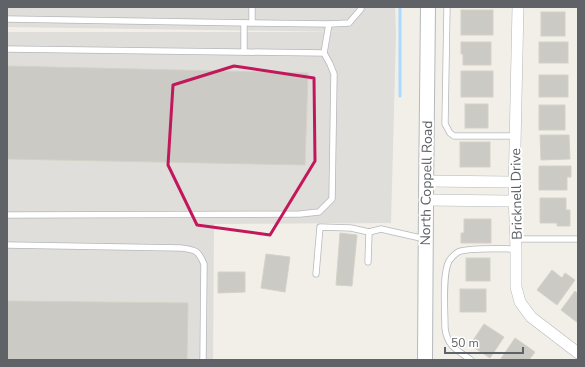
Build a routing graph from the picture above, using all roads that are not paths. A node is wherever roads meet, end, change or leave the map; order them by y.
1 (252, 7) edge
2 (361, 7) edge
3 (428, 7) edge
4 (447, 7) edge
5 (518, 7) edge
6 (7, 20) edge
7 (244, 23) junction
8 (252, 24) junction
9 (330, 24) junction
10 (7, 49) edge
11 (244, 52) junction
12 (324, 53) junction
13 (515, 136) junction
14 (426, 181) junction
15 (514, 182) junction
16 (426, 200) junction
17 (515, 201) junction
18 (7, 215) edge
19 (369, 232) junction
20 (425, 239) junction
21 (578, 239) edge
22 (516, 244) junction
23 (7, 245) edge
24 (368, 262) dead end
25 (316, 274) dead end
26 (578, 353) edge
27 (203, 360) edge
28 (425, 360) edge
29 (471, 360) edge

1 - 8 lane
2 - 9 lane
3 - 14 street, North Coppell Road
4 - 13 lane
5 - 13 street, Bricknell Drive
6 - 7 lane
7 - 8 lane
7 - 11 lane
8 - 9 lane
9 - 12 lane
10 - 11 lane
11 - 12 lane
12 - 18 lane
13 - 15 street, Bricknell Drive
14 - 15 street
14 - 16 street, North Coppell Road
15 - 17 street, Bricknell Drive
16 - 17 street
16 - 20 street, North Coppell Road
17 - 22 street, Bricknell Drive
19 - 20 lane
19 - 24 lane
19 - 25 lane
20 - 28 street, North Coppell Road
21 - 22 lane
22 - 26 street, Bricknell Drive
22 - 29 lane
23 - 27 lane

